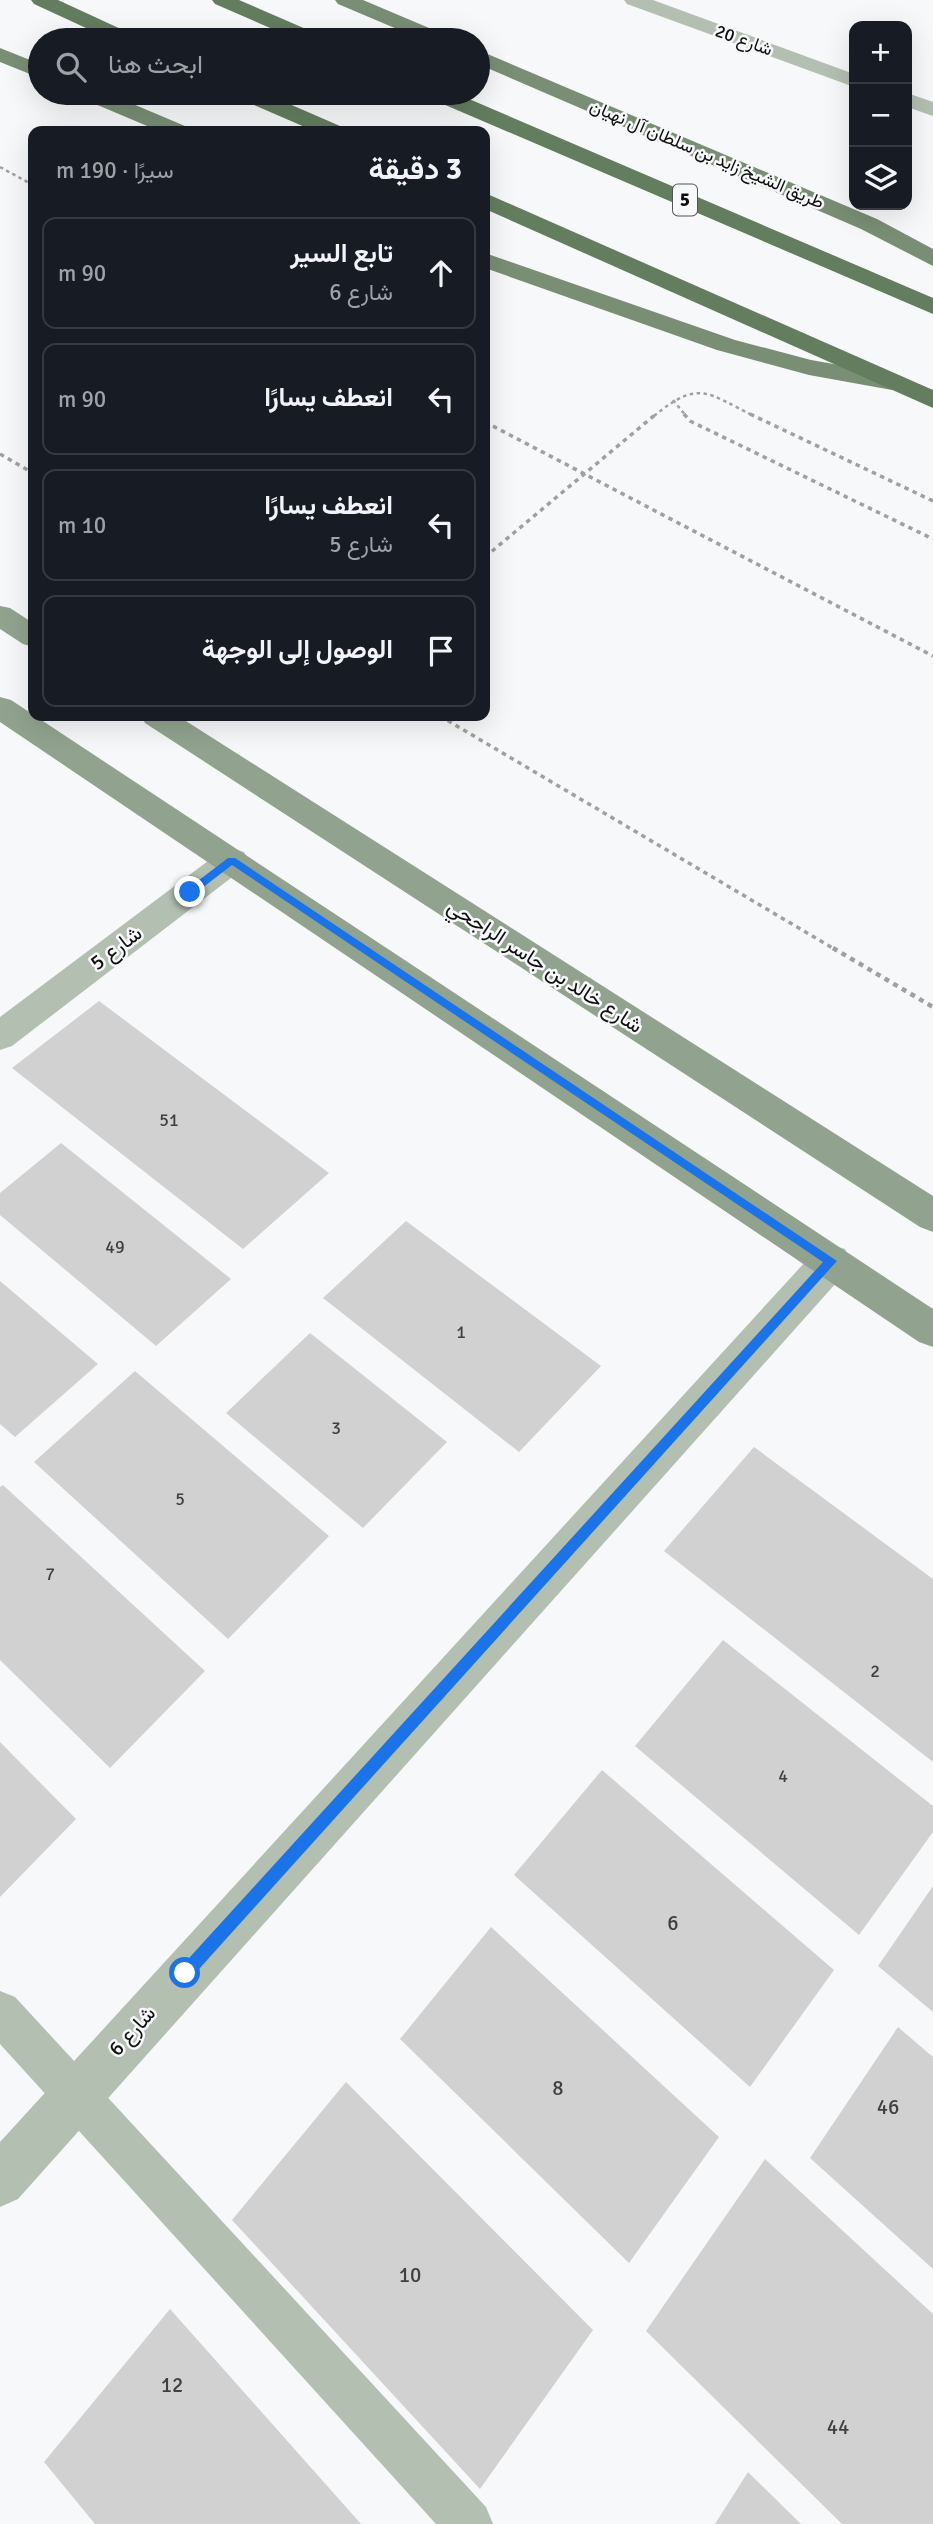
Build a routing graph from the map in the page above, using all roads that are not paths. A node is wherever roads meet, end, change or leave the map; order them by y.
1 (41, 0) edge
2 (222, 0) edge
3 (345, 0) edge
4 (634, 0) edge
5 (103, 28) edge
6 (287, 28) edge
7 (412, 28) edge
8 (0, 54) edge
9 (490, 61) edge
10 (28, 67) edge
11 (849, 78) edge
12 (912, 102) edge
13 (117, 105) edge
14 (273, 105) edge
15 (465, 105) edge
16 (933, 109) edge
17 (165, 126) edge
18 (321, 126) edge
19 (490, 202) edge
20 (933, 259) edge
21 (490, 262) edge
22 (933, 307) edge
23 (892, 382) junction
24 (933, 400) edge
25 (0, 615) edge
26 (28, 634) edge
27 (0, 707) edge
28 (164, 721) edge
29 (232, 860) junction
30 (0, 1036) edge
31 (933, 1216) edge
32 (831, 1261) junction
33 (933, 1330) edge
34 (0, 2012) edge
35 (74, 2096) junction
36 (0, 2181) edge
37 (469, 2524) edge

1 - 5 highway
2 - 6 highway
3 - 7 main road
4 - 11 street, شارع 20
8 - 10 main road
9 - 20 main road, طريق الشيخ زايد بن سلطان آل نهيان
12 - 16 street
13 - 17 main road
14 - 18 highway
15 - 22 highway, 5
19 - 23 highway
21 - 23 main road
23 - 24 highway
25 - 26 street
27 - 29 street
28 - 31 street, شارع خالد بن جاسر الراجحي
29 - 30 street, شارع 5
29 - 32 street
32 - 33 street
32 - 35 street, شارع 6
34 - 35 lane
35 - 36 street, شارع 6
35 - 37 lane

